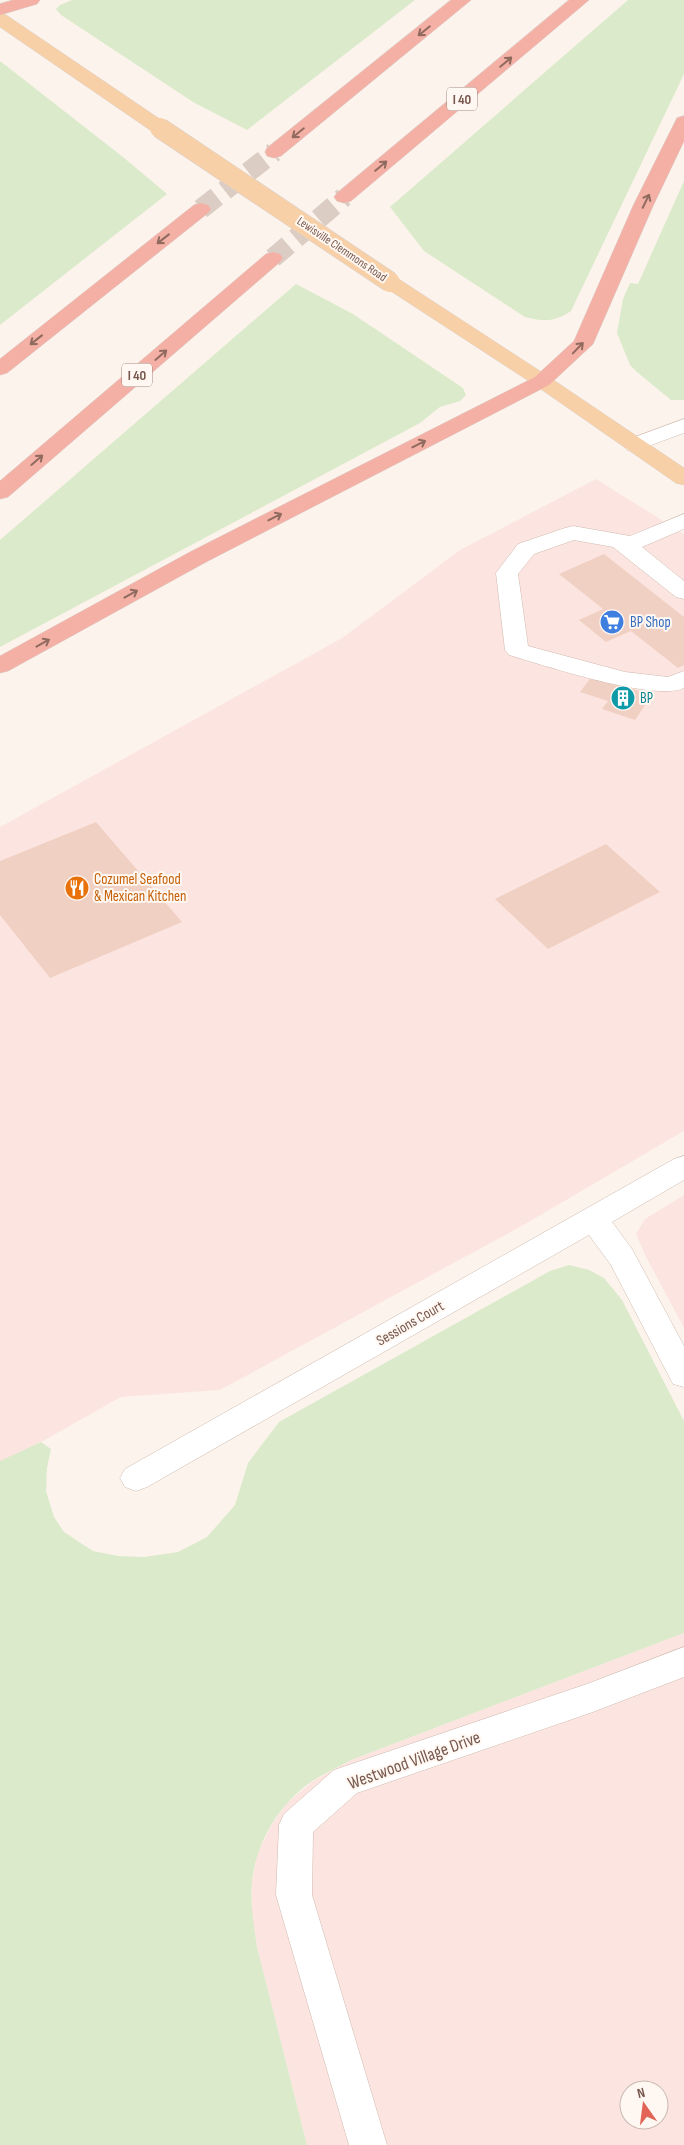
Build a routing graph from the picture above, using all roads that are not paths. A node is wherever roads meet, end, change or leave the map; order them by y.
1 (31, 0) edge
2 (462, 0) edge
3 (580, 0) edge
4 (0, 10) edge
5 (0, 19) edge
6 (684, 122) edge
7 (274, 152) tunnel mouth
8 (344, 197) tunnel mouth
9 (201, 209) tunnel mouth
10 (273, 258) tunnel mouth
11 (0, 369) edge
12 (542, 381) junction
13 (684, 425) edge
14 (635, 445) junction
15 (684, 478) edge
16 (0, 492) edge
17 (684, 521) edge
18 (620, 541) junction
19 (684, 592) edge
20 (0, 666) edge
21 (684, 679) edge
22 (684, 1166) edge
23 (593, 1218) junction
24 (684, 1375) edge
25 (136, 1478) dead end
26 (684, 1662) edge
27 (368, 2145) edge

1 - 4 highway
2 -> 7 highway
8 -> 3 highway, I 40
5 - 12 main road, Lewisville Clemmons Road, bridge
12 -> 6 highway
9 -> 11 highway
16 -> 10 highway, I 40
12 - 14 main road, Lewisville Clemmons Road
20 -> 12 highway
13 - 14 street
14 - 15 main road, Lewisville Clemmons Road
17 - 18 street
18 - 19 street
18 - 21 street
22 - 23 street, Sessions Court
23 - 24 street
23 - 25 street, Sessions Court
26 - 27 street, Westwood Village Drive

